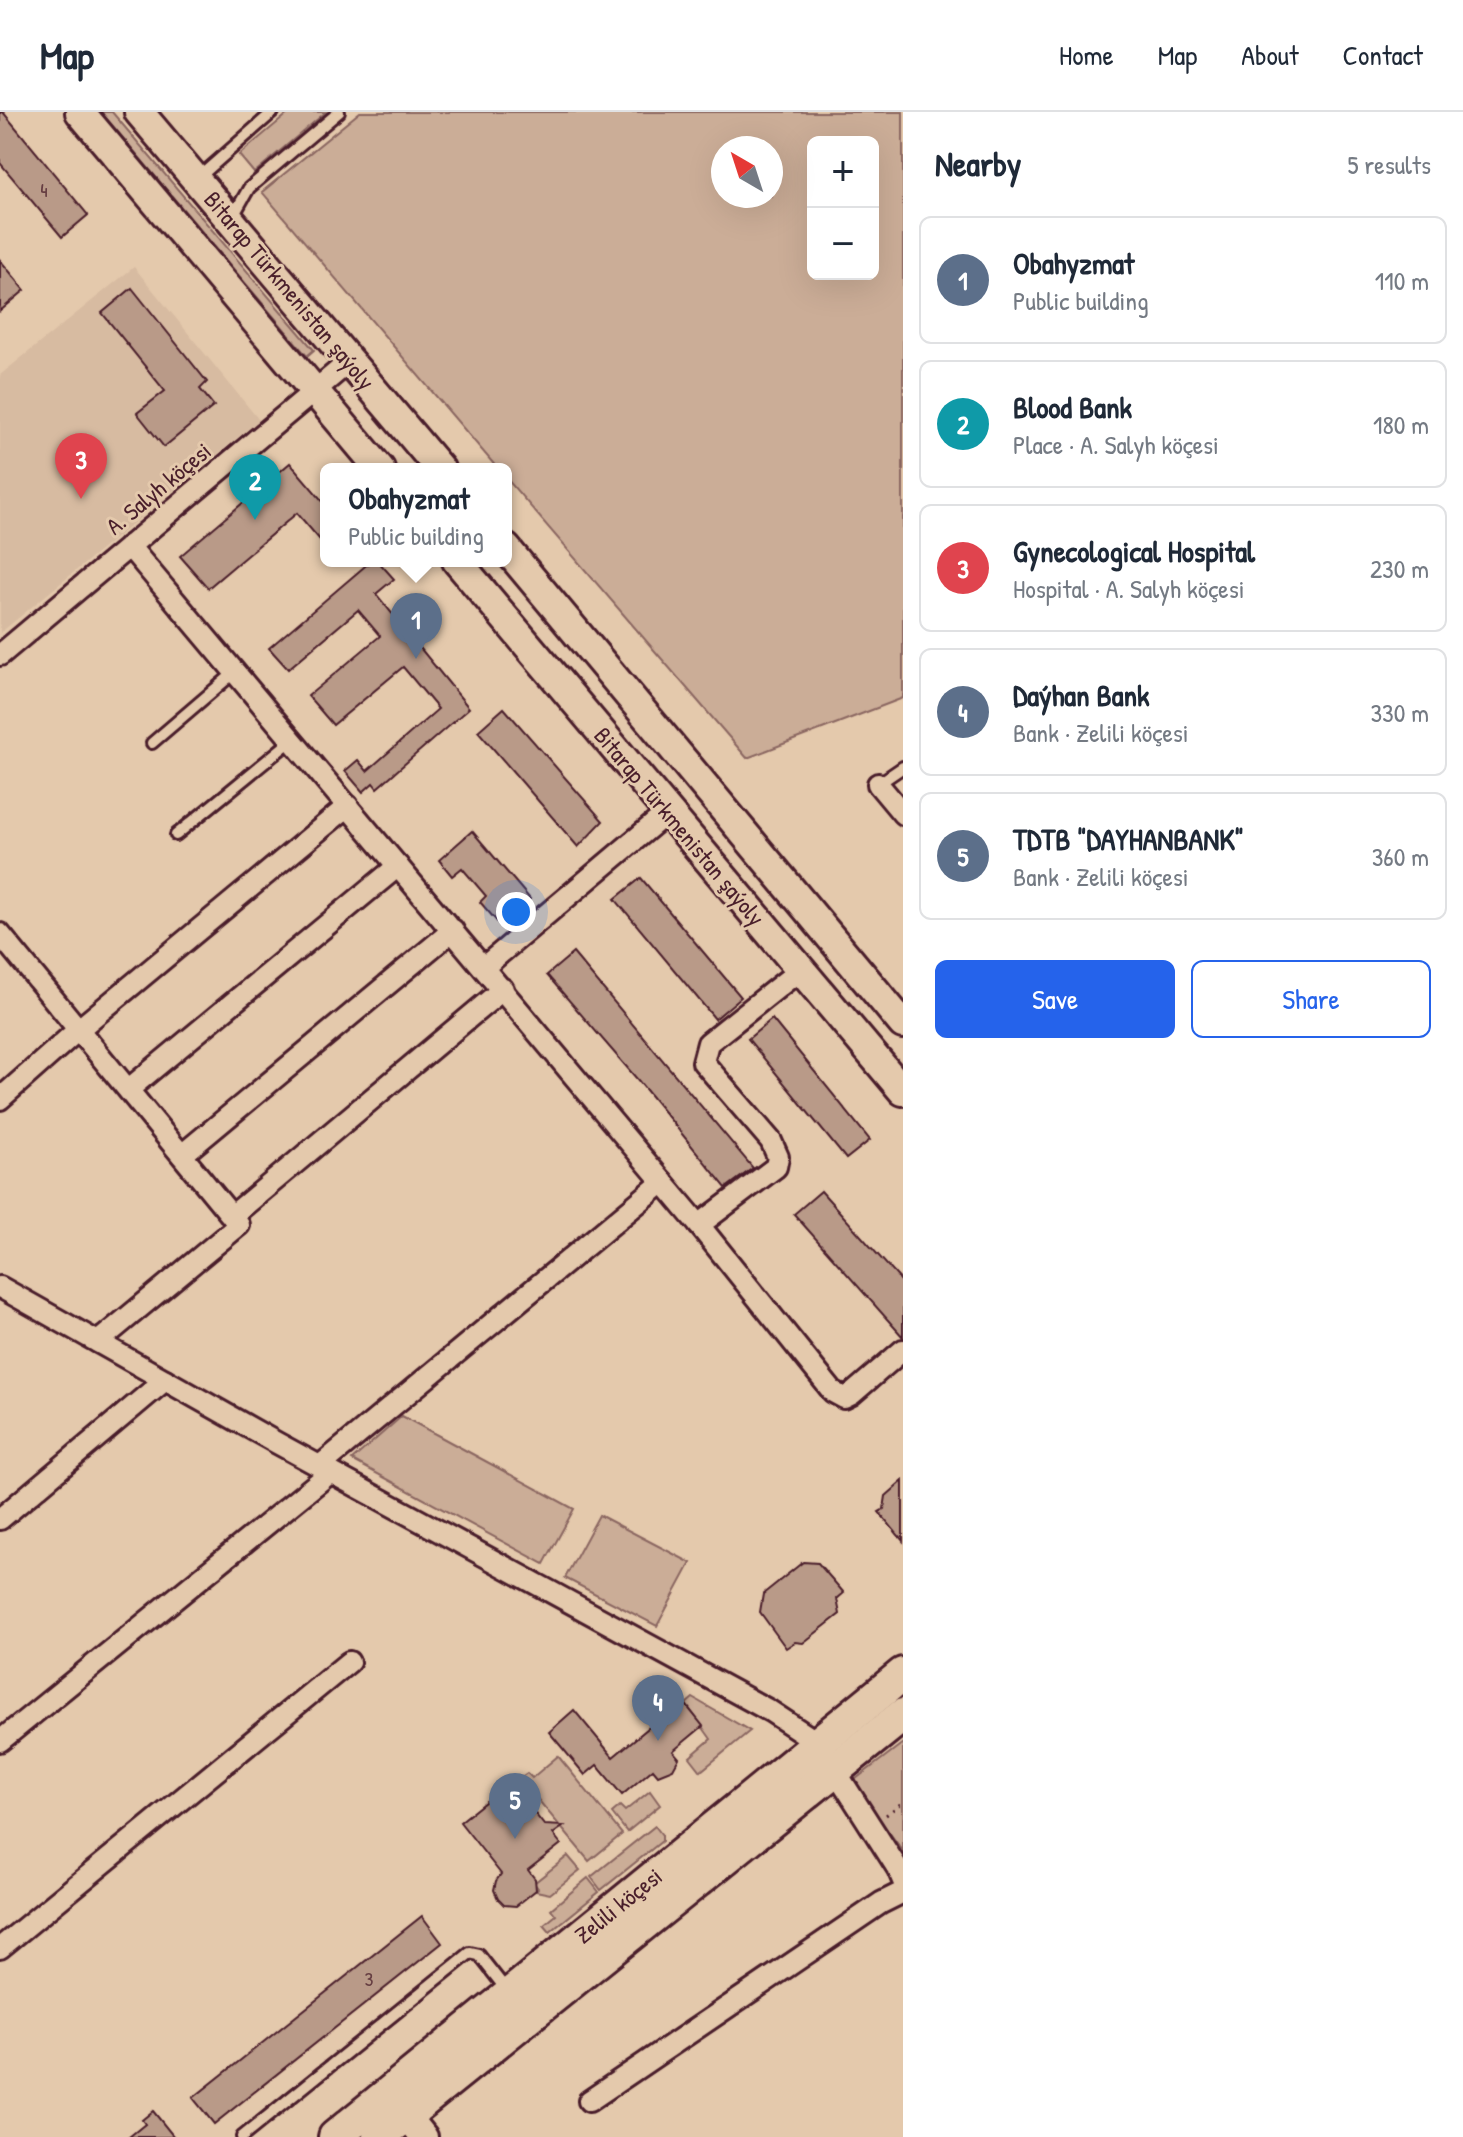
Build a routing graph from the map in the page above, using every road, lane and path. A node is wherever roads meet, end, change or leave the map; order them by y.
1 (80, 112) edge
2 (139, 112) edge
3 (273, 112) edge
4 (339, 112) edge
5 (197, 179) junction
6 (231, 220) junction
7 (350, 361) junction
8 (314, 391) junction
9 (375, 463) edge
10 (435, 463) edge
11 (129, 546) junction
12 (512, 555) edge
13 (462, 567) edge
14 (0, 655) edge
15 (235, 672) junction
16 (292, 740) junction
17 (152, 743) dead end
18 (903, 767) edge
19 (878, 784) joint
20 (348, 806) junction
21 (668, 812) junction
22 (903, 814) edge
23 (176, 835) dead end
24 (398, 866) junction
25 (453, 930) junction
26 (0, 934) edge
27 (484, 967) junction
28 (801, 969) junction
29 (503, 989) junction
30 (903, 1024) edge
31 (79, 1029) junction
32 (129, 1089) junction
33 (903, 1091) edge
34 (0, 1099) edge
35 (182, 1155) junction
36 (663, 1182) junction
37 (232, 1216) junction
38 (699, 1225) junction
39 (4, 1294) edge
40 (98, 1342) junction
41 (903, 1350) edge
42 (165, 1380) junction
43 (326, 1469) junction
44 (0, 1519) edge
45 (349, 1662) dead end
46 (903, 1674) edge
47 (903, 1715) edge
48 (0, 1741) edge
49 (826, 1755) junction
50 (903, 1881) edge
51 (903, 1892) edge
52 (0, 1948) edge
53 (510, 1993) junction
54 (589, 2101) dead end
55 (406, 2115) edge
56 (242, 2137) edge
57 (335, 2137) edge
58 (379, 2137) edge

1 - 8 main road, Bitarap Türkmenistan şaýoly
2 - 5 main road, Bitarap Türkmenistan şaýoly
3 - 5 lane
4 - 6 lane
5 - 6 main road, Bitarap Türkmenistan şaýoly
6 - 7 main road, Bitarap Türkmenistan şaýoly
7 - 8 street, A. Salyh köçesi
7 - 10 main road, Bitarap Türkmenistan şaýoly
8 - 9 main road, Bitarap Türkmenistan şaýoly
8 - 11 street, A. Salyh köçesi
11 - 14 street, A. Salyh köçesi
11 - 15 street
12 - 30 main road, Bitarap Türkmenistan şaýoly
13 - 21 main road, Bitarap Türkmenistan şaýoly
15 - 16 street
15 - 17 lane
16 - 20 street
16 - 23 lane
18 - 19 lane
19 - 22 street
20 - 24 street
20 - 31 street
21 - 27 street
21 - 28 main road, Bitarap Türkmenistan şaýoly
24 - 25 street
24 - 32 street
25 - 27 street
25 - 35 street
26 - 31 street
27 - 29 street
28 - 33 main road, Bitarap Türkmenistan şaýoly
28 - 38 street
29 - 36 street
29 - 37 street
31 - 32 street
31 - 34 street
32 - 35 street
35 - 37 street
36 - 38 street
36 - 43 street
37 - 40 street
38 - 41 street
39 - 40 street
40 - 42 street
42 - 43 street
42 - 44 street
43 - 48 street
43 - 49 street
45 - 52 street
46 - 49 main road, Zelili köçesi
47 - 49 main road, Zelili köçesi
49 - 50 street
49 - 53 main road, Zelili köçesi
49 - 55 main road, Zelili köçesi
51 - 54 street
53 - 55 main road, Zelili köçesi
53 - 56 lane
55 - 57 main road, Zelili köçesi
55 - 58 main road, Zelili köçesi

